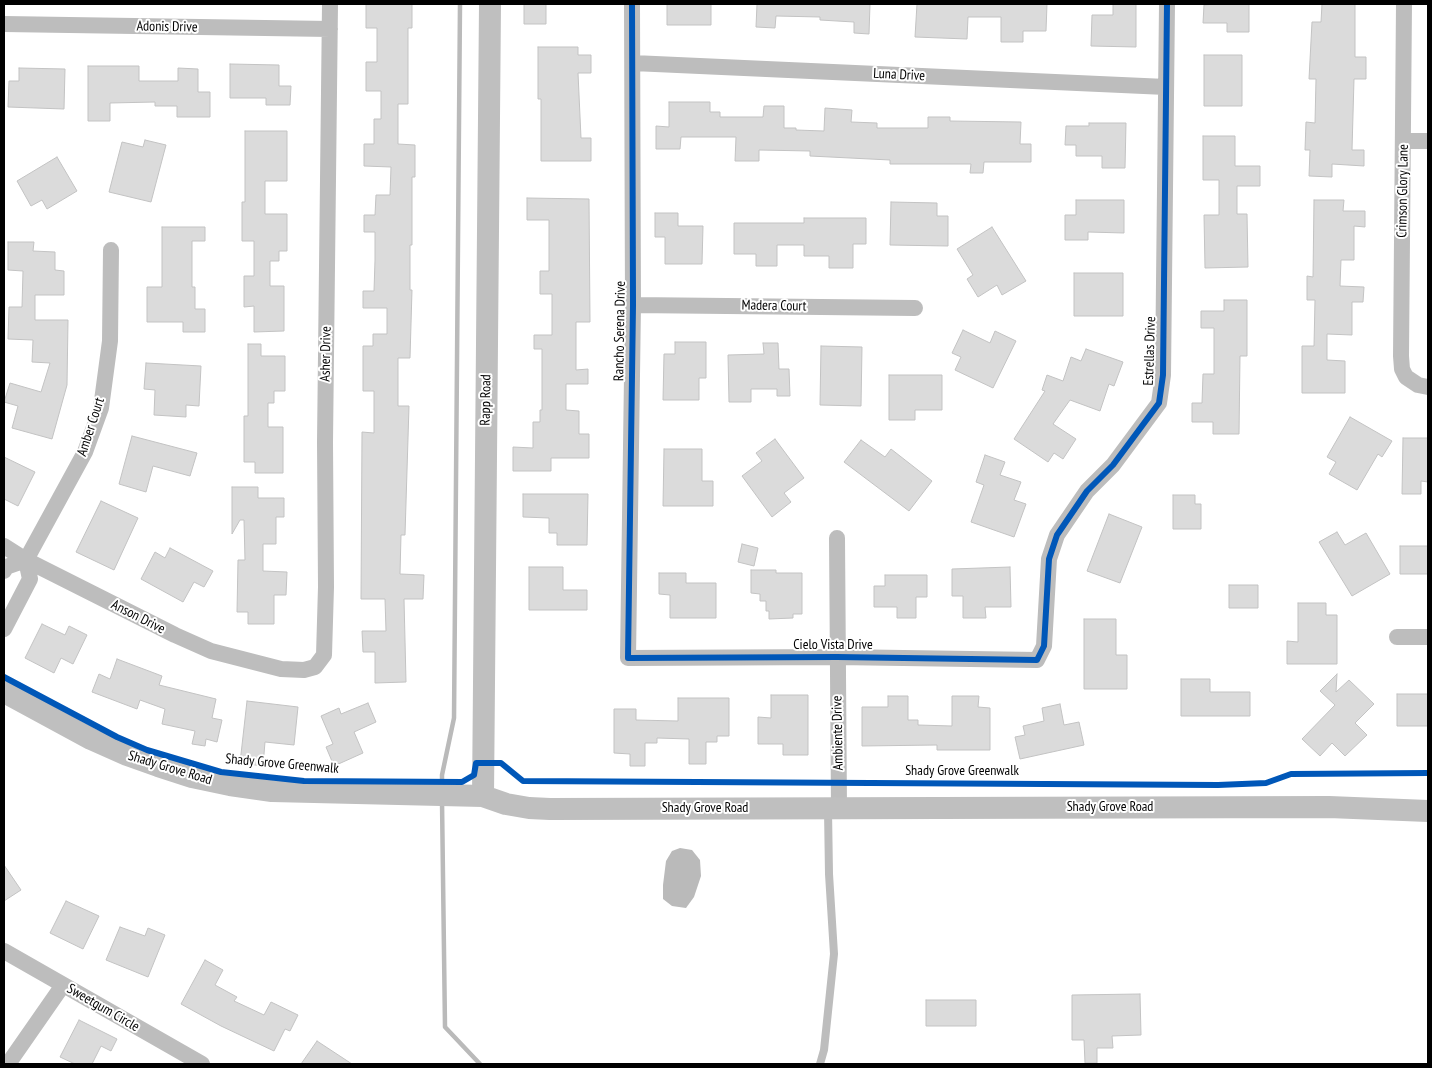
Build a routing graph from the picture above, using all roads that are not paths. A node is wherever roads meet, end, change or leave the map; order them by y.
1 (330, 4) edge
2 (490, 4) edge
3 (632, 4) edge
4 (1168, 4) edge
5 (1404, 4) edge
6 (4, 24) edge
7 (330, 29) junction
8 (632, 63) junction
9 (1166, 87) junction
10 (1403, 141) junction
11 (1428, 141) edge
12 (111, 250) dead end
13 (633, 305) junction
14 (915, 308) dead end
15 (1428, 387) edge
16 (837, 538) dead end
17 (4, 546) edge
18 (26, 560) junction
19 (4, 571) edge
20 (4, 629) edge
21 (1398, 637) dead end
22 (1428, 637) edge
23 (837, 657) junction
24 (628, 658) joint
25 (1037, 660) joint
26 (281, 669) joint
27 (4, 692) edge
28 (483, 796) junction
29 (833, 808) junction
30 (1428, 811) edge
31 (4, 951) edge
32 (63, 986) junction
33 (8, 1064) edge
34 (202, 1064) edge
35 (820, 1064) edge

1 - 7 street, Asher Drive
2 - 28 main road, Rapp Road
3 - 8 street, Rancho Serena Drive
4 - 9 street, Estrellas Drive
5 - 10 street, Crimson Glory Lane
6 - 7 street, Adonis Drive
7 - 26 street, Asher Drive
8 - 9 street, Luna Drive
8 - 13 street, Rancho Serena Drive
9 - 25 street, Estrellas Drive
10 - 11 street
10 - 15 street, Crimson Glory Lane
12 - 18 street, Amber Court
13 - 14 street, Madera Court
13 - 24 street, Rancho Serena Drive
16 - 23 street, Ambiente Drive
17 - 18 street, Anson Drive
18 - 19 street
18 - 20 street
18 - 26 street, Anson Drive
21 - 22 street
23 - 24 street, Cielo Vista Drive
23 - 25 street, Cielo Vista Drive
23 - 29 street, Ambiente Drive
27 - 28 main road, Shady Grove Road
28 - 29 main road, Shady Grove Road
29 - 30 main road, Shady Grove Road
29 - 35 lane
31 - 32 street, Sweetgum Circle
32 - 33 street
32 - 34 street, Sweetgum Circle

